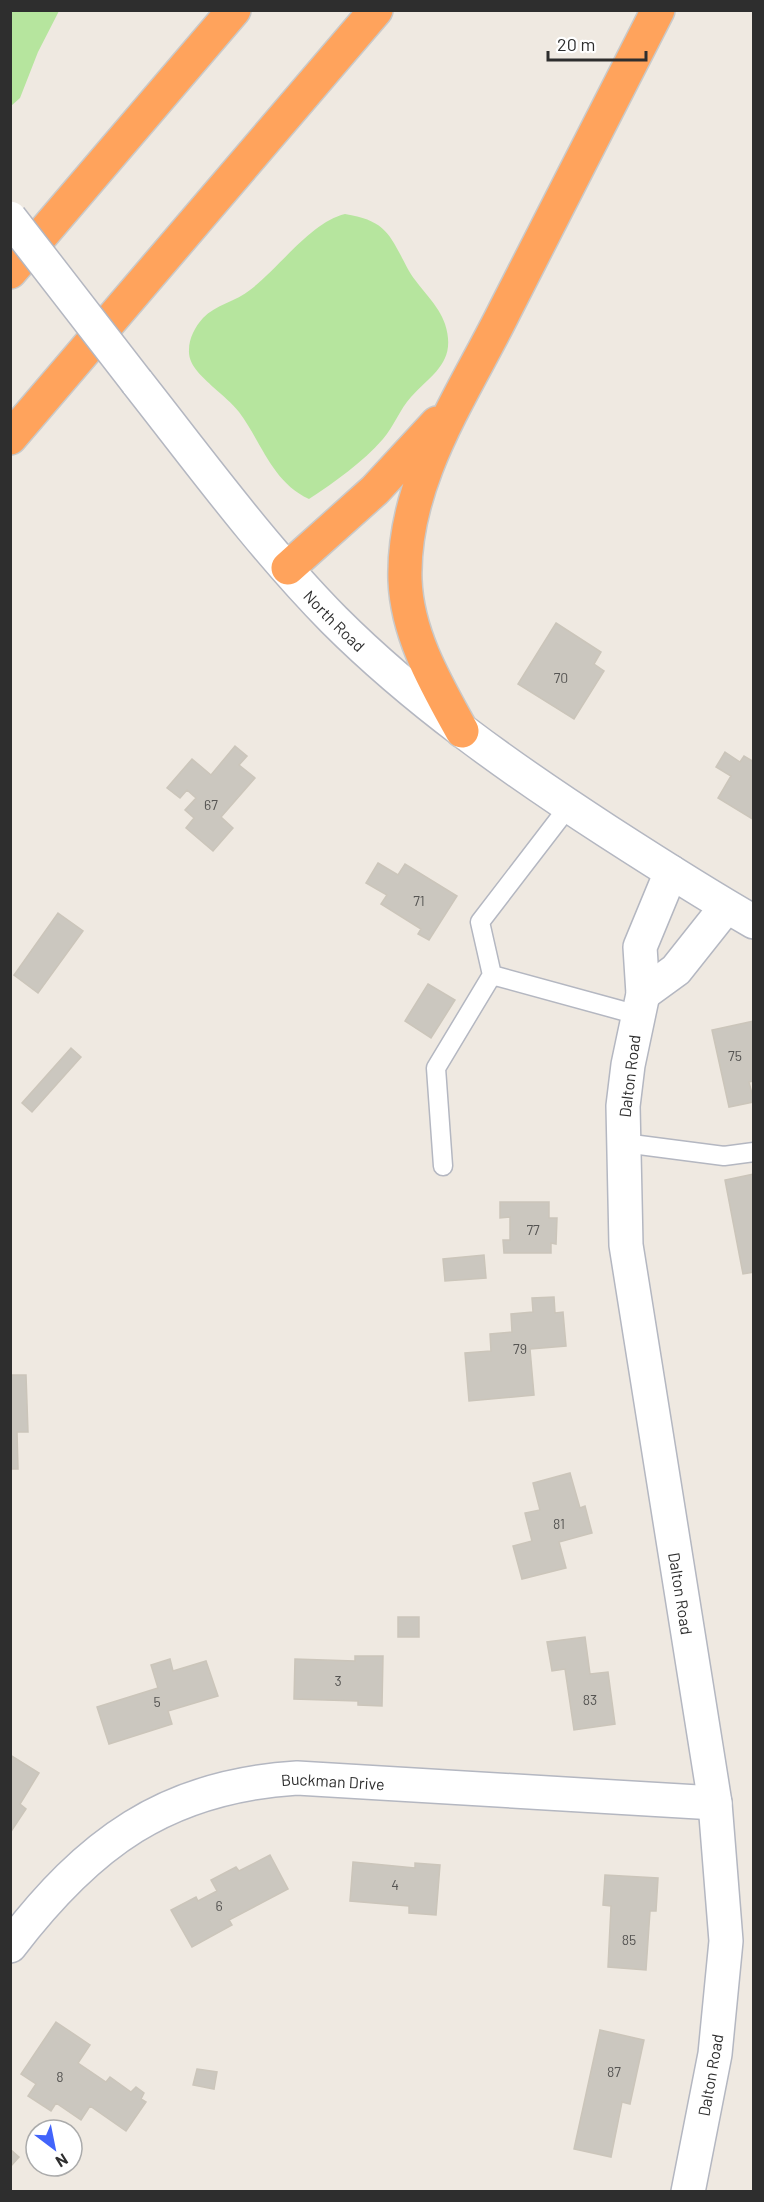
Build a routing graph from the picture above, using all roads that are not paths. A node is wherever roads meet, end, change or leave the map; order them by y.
1 (234, 10) edge
2 (376, 10) edge
3 (658, 10) edge
4 (10, 218) edge
5 (10, 272) edge
6 (465, 386) junction
7 (10, 438) edge
8 (288, 568) junction
9 (462, 731) junction
10 (569, 806) junction
11 (670, 872) junction
12 (740, 914) edge
13 (492, 975) junction
14 (640, 1005) junction
15 (624, 1143) junction
16 (753, 1152) edge
17 (443, 1166) dead end
18 (715, 1803) junction
19 (10, 1946) edge
20 (688, 2192) edge

1 - 5 highway
2 - 7 highway
3 - 6 highway
4 - 8 street, North Road, bridge
6 - 8 highway
6 - 9 highway
8 - 9 street, North Road
9 - 10 street, North Road
10 - 11 street, North Road
10 - 13 lane
11 - 12 street, North Road
11 - 14 street, Dalton Road
12 - 14 street
13 - 14 lane
13 - 17 lane
14 - 15 street, Dalton Road
15 - 16 lane
15 - 18 street, Dalton Road
18 - 19 street, Buckman Drive
18 - 20 street, Dalton Road

